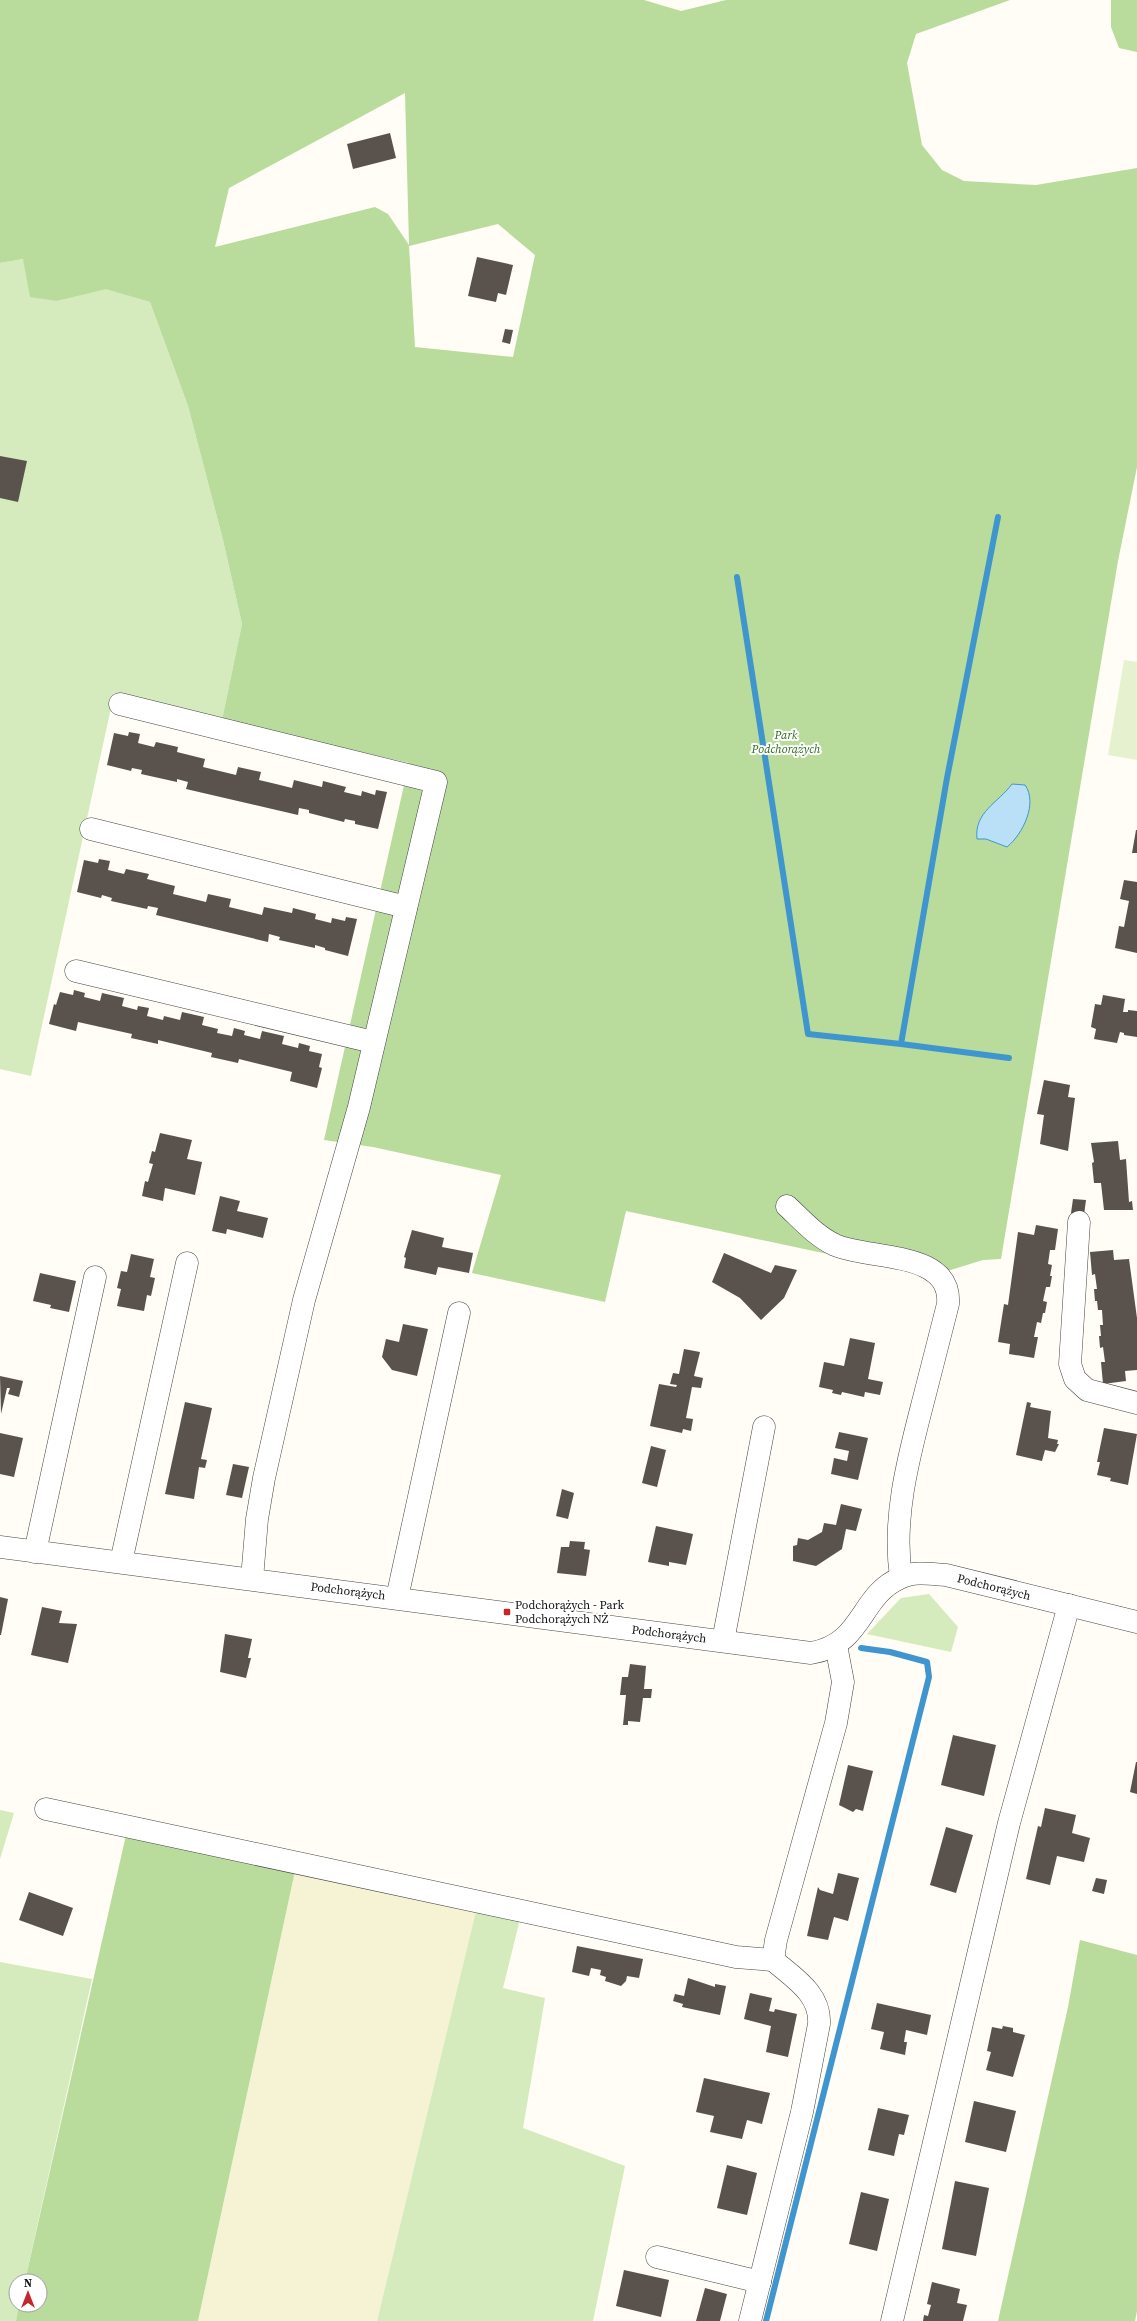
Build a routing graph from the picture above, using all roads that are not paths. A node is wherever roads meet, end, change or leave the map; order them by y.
1 (120, 704) dead end
2 (91, 830) dead end
3 (406, 907) junction
4 (76, 971) dead end
5 (373, 1042) junction
6 (787, 1206) dead end
7 (1079, 1222) dead end
8 (187, 1263) dead end
9 (95, 1277) dead end
10 (459, 1313) dead end
11 (1137, 1403) edge
12 (764, 1426) dead end
13 (0, 1547) edge
14 (35, 1552) junction
15 (121, 1562) junction
16 (901, 1577) junction
17 (252, 1579) junction
18 (397, 1598) junction
19 (1069, 1605) junction
20 (1137, 1622) edge
21 (723, 1641) junction
22 (836, 1645) junction
23 (46, 1809) dead end
24 (773, 1960) junction
25 (657, 2257) dead end
26 (760, 2282) junction
27 (750, 2321) edge
28 (892, 2321) edge

1 - 3 street
2 - 3 street
3 - 5 street
4 - 5 street
5 - 17 street
6 - 16 street
7 - 11 street
8 - 15 street
9 - 14 street
10 - 18 street
12 - 21 street
13 - 14 street, Podchorążych
14 - 15 street, Podchorążych
15 - 17 street, Podchorążych
16 - 19 street, Podchorążych
16 - 22 street, Podchorążych
17 - 18 street, Podchorążych
18 - 21 street, Podchorążych
19 - 20 street, Podchorążych
19 - 28 street
21 - 22 street, Podchorążych
22 - 24 street
23 - 24 street
24 - 26 street
25 - 26 street
26 - 27 street

